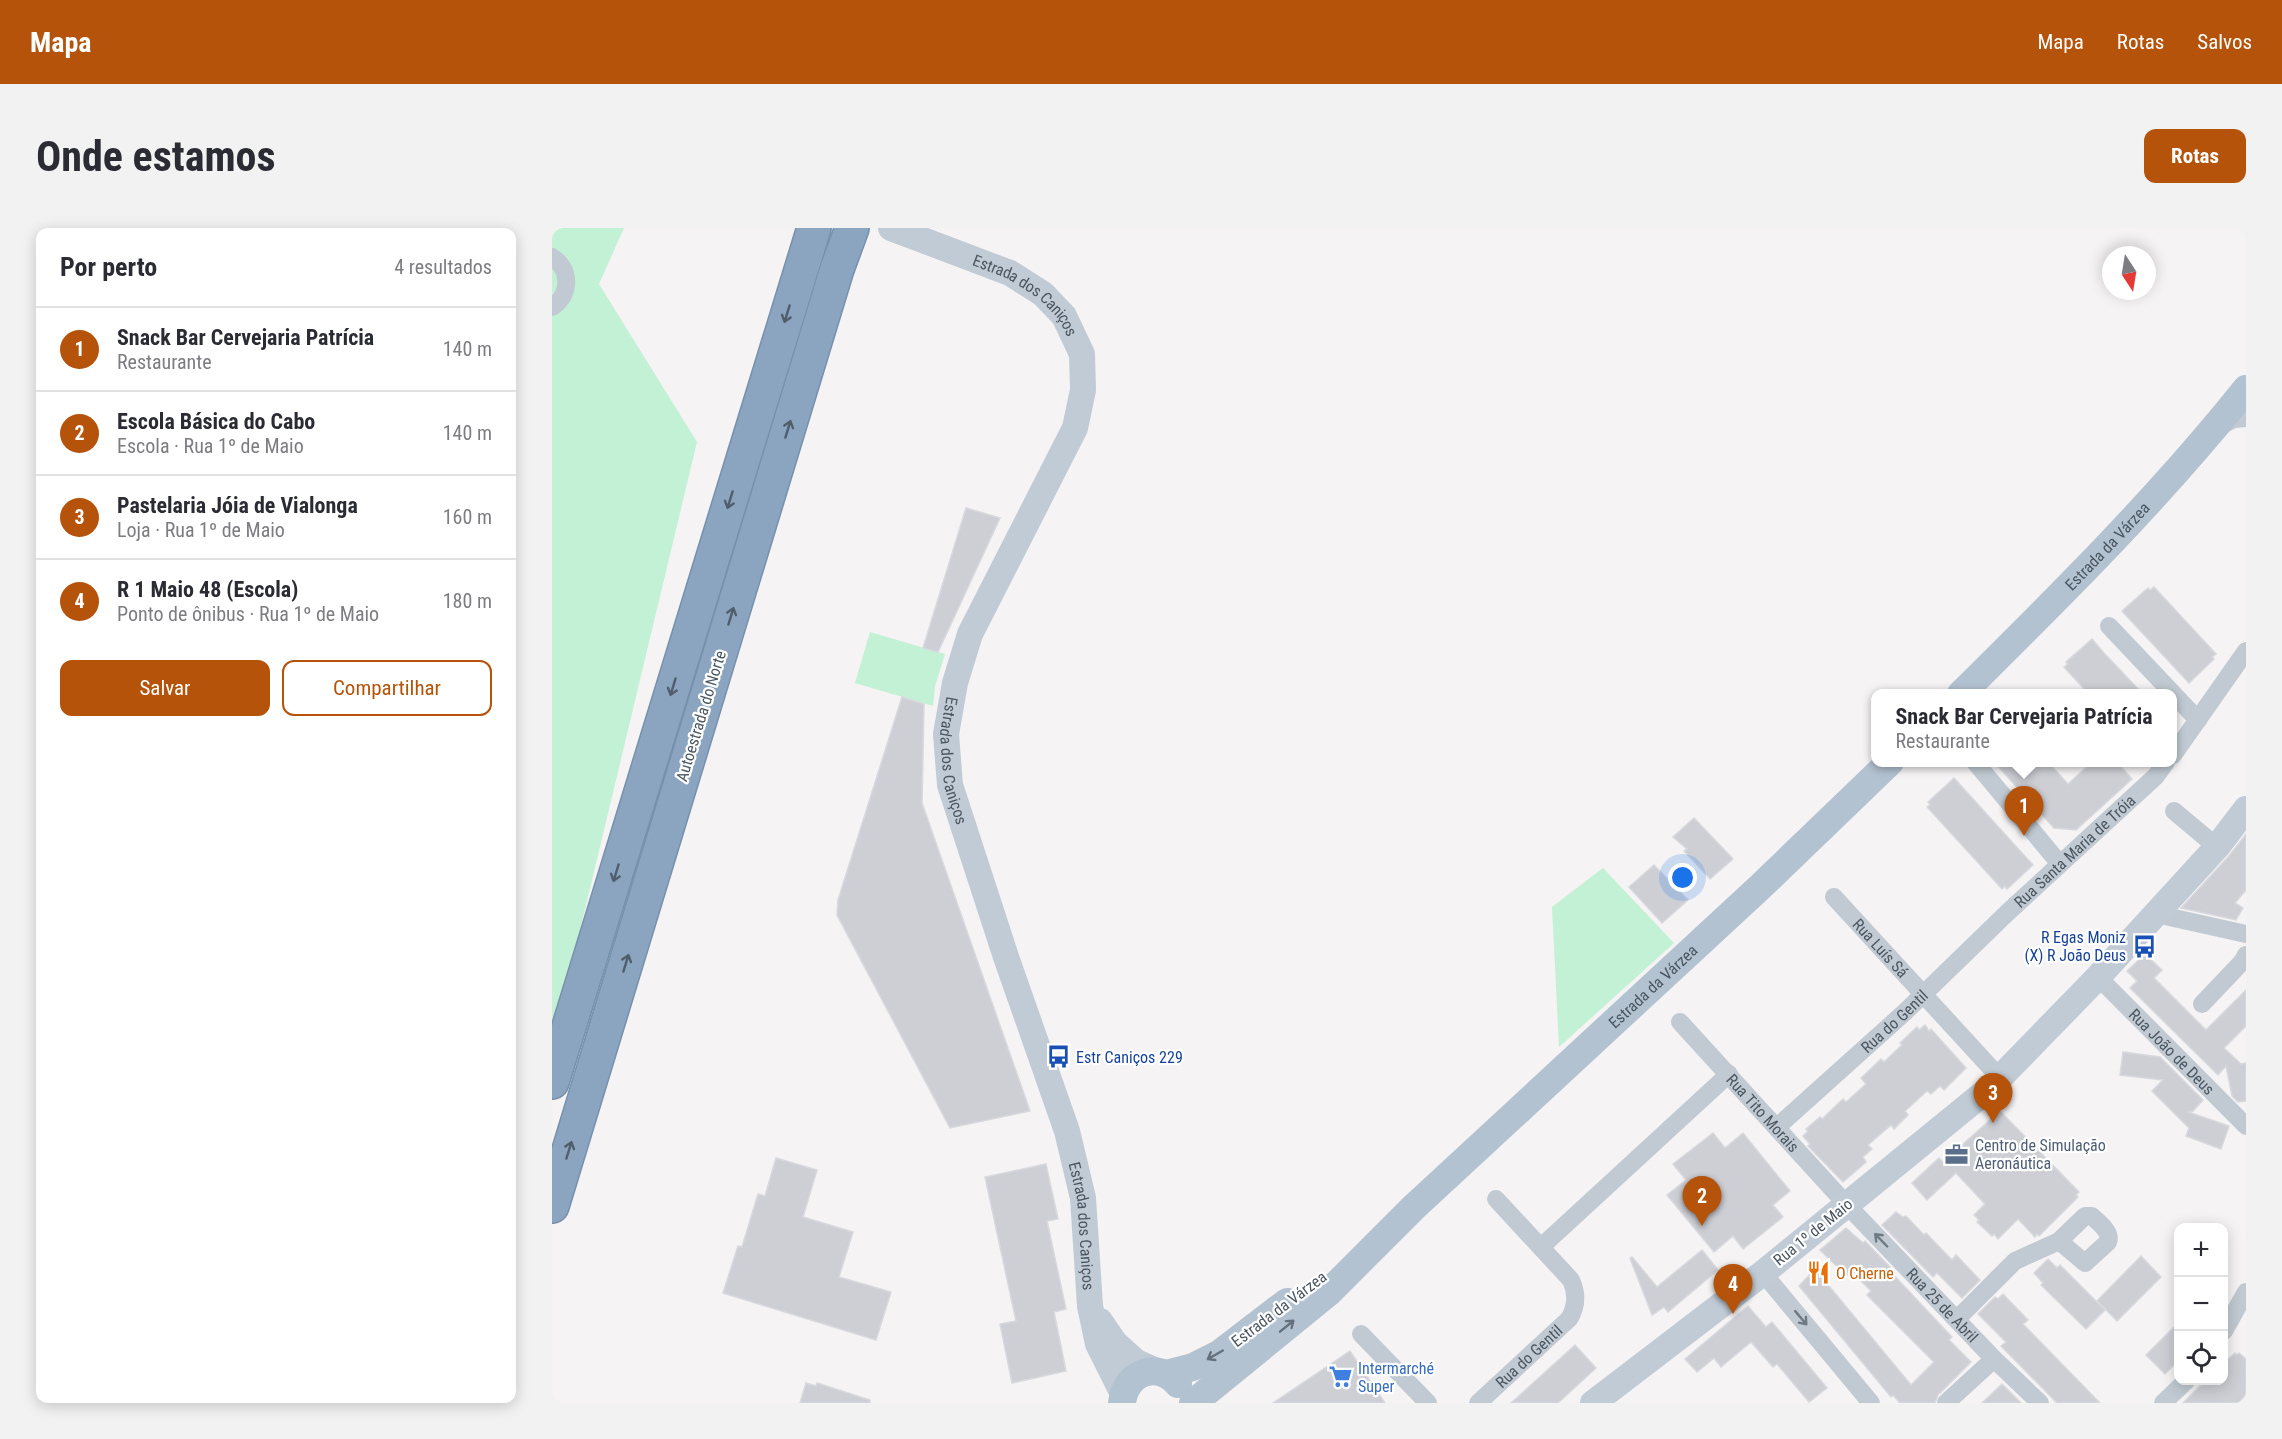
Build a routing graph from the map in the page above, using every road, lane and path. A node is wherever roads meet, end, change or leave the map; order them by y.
1 (852, 228) edge
2 (891, 228) edge
3 (809, 243) edge
4 (552, 257) edge
5 (552, 307) edge
6 (2246, 389) edge
7 (2246, 418) edge
8 (2209, 433) junction
9 (2109, 626) dead end
10 (2246, 651) edge
11 (1965, 689) edge
12 (2169, 689) edge
13 (2177, 698) edge
14 (2198, 720) junction
15 (2177, 748) edge
16 (1885, 767) edge
17 (1979, 767) edge
18 (2161, 767) edge
19 (2246, 809) edge
20 (2174, 811) dead end
21 (2217, 848) junction
22 (2060, 864) junction
23 (1834, 897) dead end
24 (2007, 912) joint
25 (2156, 914) junction
26 (2246, 934) edge
27 (2246, 955) edge
28 (2098, 976) junction
29 (1922, 994) junction
30 (2202, 1004) dead end
31 (1680, 1022) dead end
32 (1729, 1074) junction
33 (2001, 1078) junction
34 (552, 1082) edge
35 (2246, 1126) edge
36 (1777, 1127) junction
37 (1496, 1199) dead end
38 (1847, 1205) junction
39 (552, 1206) edge
40 (1413, 1208) junction
41 (2059, 1241) dead end
42 (1541, 1246) junction
43 (1763, 1274) junction
44 (2246, 1292) edge
45 (1090, 1306) junction
46 (1957, 1318) junction
47 (2228, 1323) edge
48 (1361, 1334) dead end
49 (1994, 1359) junction
50 (1162, 1373) junction
51 (2182, 1385) edge
52 (1122, 1401) edge
53 (1184, 1403) edge
54 (1193, 1403) edge
55 (1428, 1403) edge
56 (1478, 1403) edge
57 (1593, 1403) edge
58 (1871, 1403) edge
59 (1946, 1403) edge
60 (2040, 1403) edge
61 (2163, 1403) edge

39 -> 1 highway, Autoestrada do Norte
2 - 45 street, Estrada dos Caniços
3 -> 34 highway
4 - 5 street
6 - 8 main road, Estrada da Várzea
7 - 8 street
8 - 11 main road, Estrada da Várzea
9 - 12 street
10 - 14 street
13 - 14 street
14 - 15 street
16 - 40 main road, Estrada da Várzea
17 - 22 street
18 - 22 street, Rua Santa Maria de Tróia
19 - 21 street, Rua 1º de Maio
20 - 21 street
21 - 25 street, Rua 1º de Maio
22 - 24 street, Rua Santa Maria de Tróia
23 - 29 street, Rua Luís Sá
24 - 29 street, Rua do Gentil
25 - 26 street
25 - 28 street, Rua 1º de Maio
27 - 30 street
28 - 33 street, Rua 1º de Maio
28 - 35 street, Rua João de Deus
29 - 33 street, Rua Luís Sá
29 - 36 street, Rua do Gentil
31 - 32 street, Rua Tito Morais
32 - 36 street, Rua Tito Morais
32 - 42 street
33 - 38 street, Rua 1º de Maio
36 - 38 street, Rua Tito Morais
37 - 42 street, Rua do Gentil
38 - 43 street, Rua 1º de Maio
46 -> 38 street, Rua 25 de Abril
40 -> 50 main road, Estrada da Várzea
54 -> 40 main road, Estrada da Várzea
41 - 46 street
42 - 56 street, Rua do Gentil
43 - 57 street, Rua 1º de Maio
43 -> 58 street
44 - 47 street
45 - 50 street, Estrada dos Caniços
45 - 52 street, Estrada dos Caniços
46 - 49 street, Rua 25 de Abril
48 - 55 street
49 - 59 street
49 - 60 street, Rua 25 de Abril
50 - 52 main road, Estrada da Várzea
50 - 53 main road
51 - 61 street

